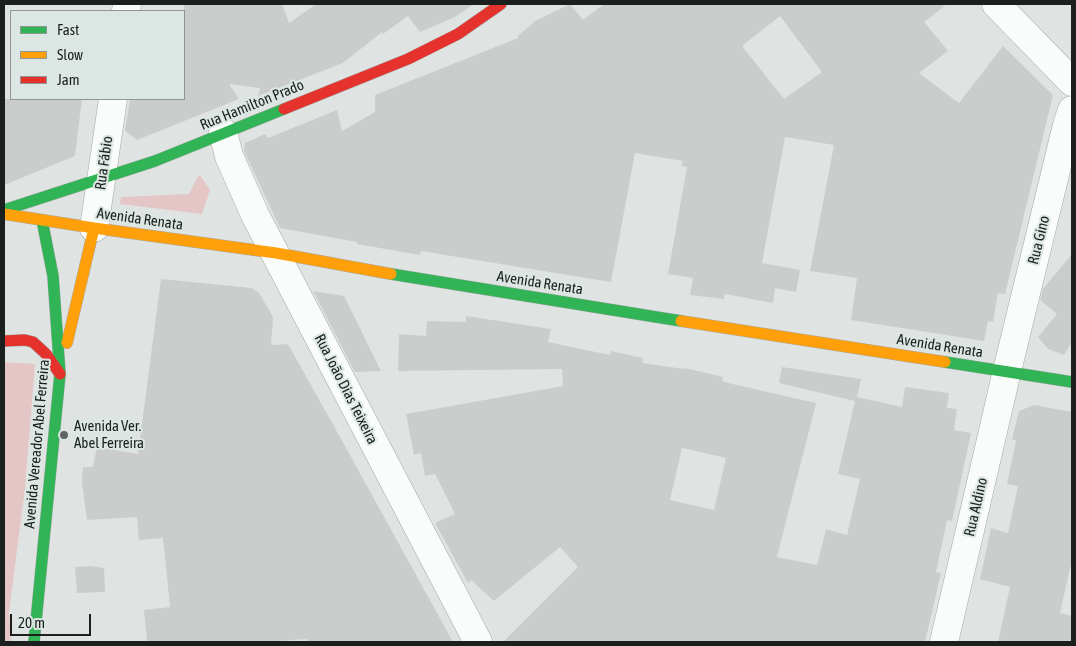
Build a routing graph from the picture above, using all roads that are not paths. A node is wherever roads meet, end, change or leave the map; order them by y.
1 (501, 4) edge
2 (996, 4) edge
3 (1072, 82) edge
4 (113, 100) edge
5 (1072, 110) edge
6 (223, 132) junction
7 (102, 179) junction
8 (4, 210) edge
9 (4, 214) edge
10 (42, 220) junction
11 (94, 228) junction
12 (276, 253) junction
13 (4, 341) edge
14 (1007, 371) junction
15 (60, 374) junction
16 (1072, 382) edge
17 (36, 642) edge
18 (478, 642) edge
19 (944, 642) edge

1 - 6 main road, Rua Hamilton Prado
2 - 3 street
4 - 7 street, Rua Fábio
5 - 14 street, Rua Gino
6 - 7 main road, Rua Hamilton Prado
6 - 12 street, Rua João Dias Teixeira
7 - 8 main road, Rua Hamilton Prado
7 - 11 street, Rua Fábio
9 - 10 main road, Avenida Renata
10 - 11 main road, Avenida Renata
10 - 15 main road, Avenida Vereador Abel Ferreira
11 - 12 main road, Avenida Renata
11 - 15 main road
12 - 14 main road, Avenida Renata
12 - 18 street, Rua João Dias Teixeira
13 - 15 main road
14 - 16 main road, Avenida Renata
14 - 19 street, Rua Aldino
15 - 17 main road, Avenida Vereador Abel Ferreira

